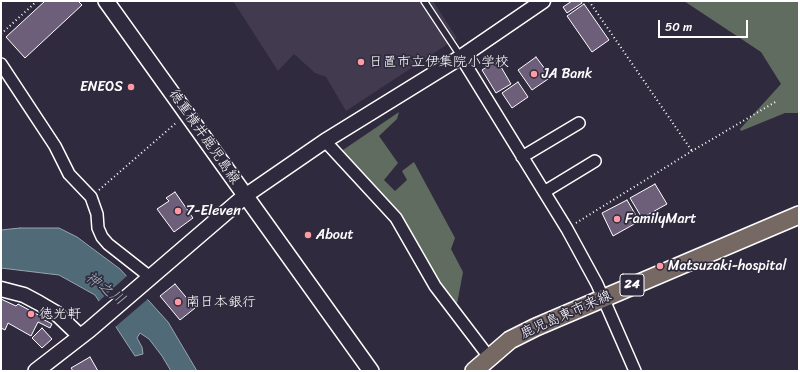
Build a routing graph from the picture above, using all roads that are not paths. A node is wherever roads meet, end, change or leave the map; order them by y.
1 (106, 1) edge
2 (424, 1) edge
3 (542, 1) edge
4 (461, 57) junction
5 (1, 64) edge
6 (579, 123) dead end
7 (325, 141) junction
8 (522, 157) junction
9 (596, 161) dead end
10 (544, 192) junction
11 (246, 196) junction
12 (799, 215) edge
13 (147, 279) junction
14 (1, 289) edge
15 (603, 298) junction
16 (85, 333) junction
17 (489, 357) junction
18 (36, 371) edge
19 (371, 371) edge
20 (474, 371) edge
21 (635, 371) edge

1 - 11 main road, 徳重横井鹿児島線
2 - 4 lane
3 - 4 street
4 - 7 street
4 - 8 street
5 - 13 street
6 - 8 street
7 - 11 street
7 - 17 street
8 - 10 street
9 - 10 street
10 - 15 street
11 - 13 main road
11 - 19 main road, 徳重横井鹿児島線
12 - 15 main road, 鹿児島東市来線 / 24
13 - 16 main road
14 - 16 street
15 - 17 main road, 鹿児島東市来線 / 24
15 - 21 street
16 - 18 main road
17 - 20 main road, 鹿児島東市来線 / 24

